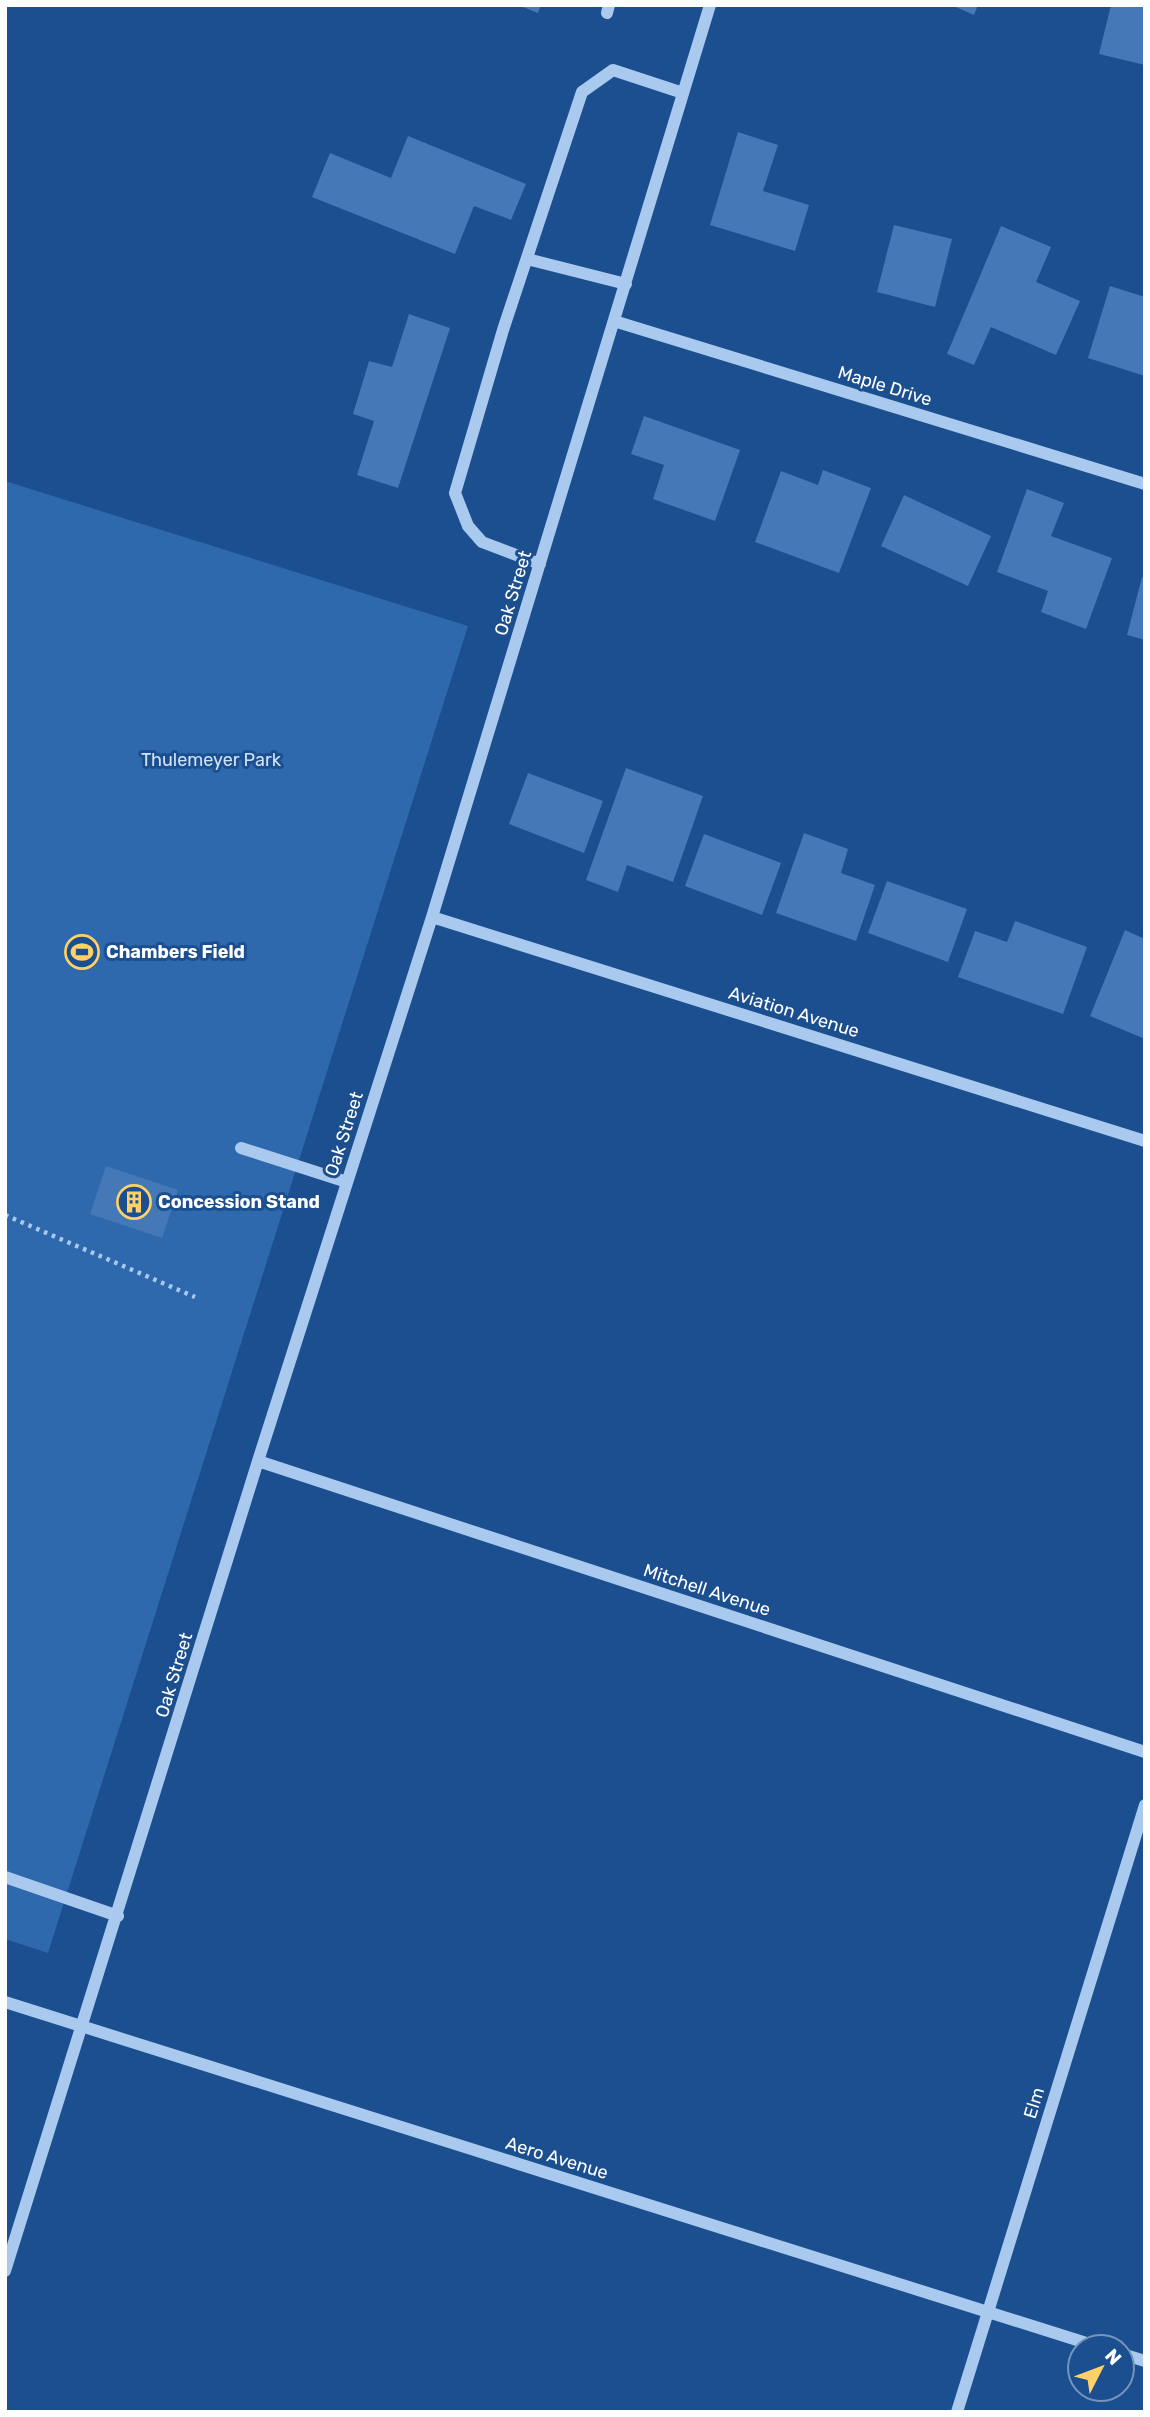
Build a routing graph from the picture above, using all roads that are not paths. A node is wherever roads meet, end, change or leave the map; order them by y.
1 (710, 5) edge
2 (683, 93) junction
3 (527, 259) junction
4 (626, 284) junction
5 (614, 321) junction
6 (1145, 484) edge
7 (540, 564) junction
8 (432, 917) junction
9 (1145, 1141) edge
10 (241, 1148) dead end
11 (347, 1182) junction
12 (258, 1461) junction
13 (1145, 1752) edge
14 (1145, 1805) edge
15 (5, 1877) edge
16 (118, 1916) junction
17 (5, 2002) edge
18 (83, 2027) junction
19 (5, 2271) edge
20 (988, 2312) junction
21 (1066, 2337) edge
22 (957, 2412) edge

1 - 2 street, Oak Street
2 - 3 street
2 - 4 street, Oak Street
3 - 4 street
3 - 7 street
4 - 5 street, Oak Street
5 - 6 street, Maple Drive
5 - 7 street, Oak Street
7 - 8 street, Oak Street
8 - 9 street, Aviation Avenue
8 - 11 street, Oak Street
10 - 11 street
11 - 12 street, Oak Street
12 - 13 street, Mitchell Avenue
12 - 16 street, Oak Street
14 - 20 street, Elm
15 - 16 street
16 - 18 street, Oak Street
17 - 18 street, Aero Avenue
18 - 19 street, Oak Street
18 - 20 street, Aero Avenue
20 - 21 street, Aero Avenue
20 - 22 street, Elm

